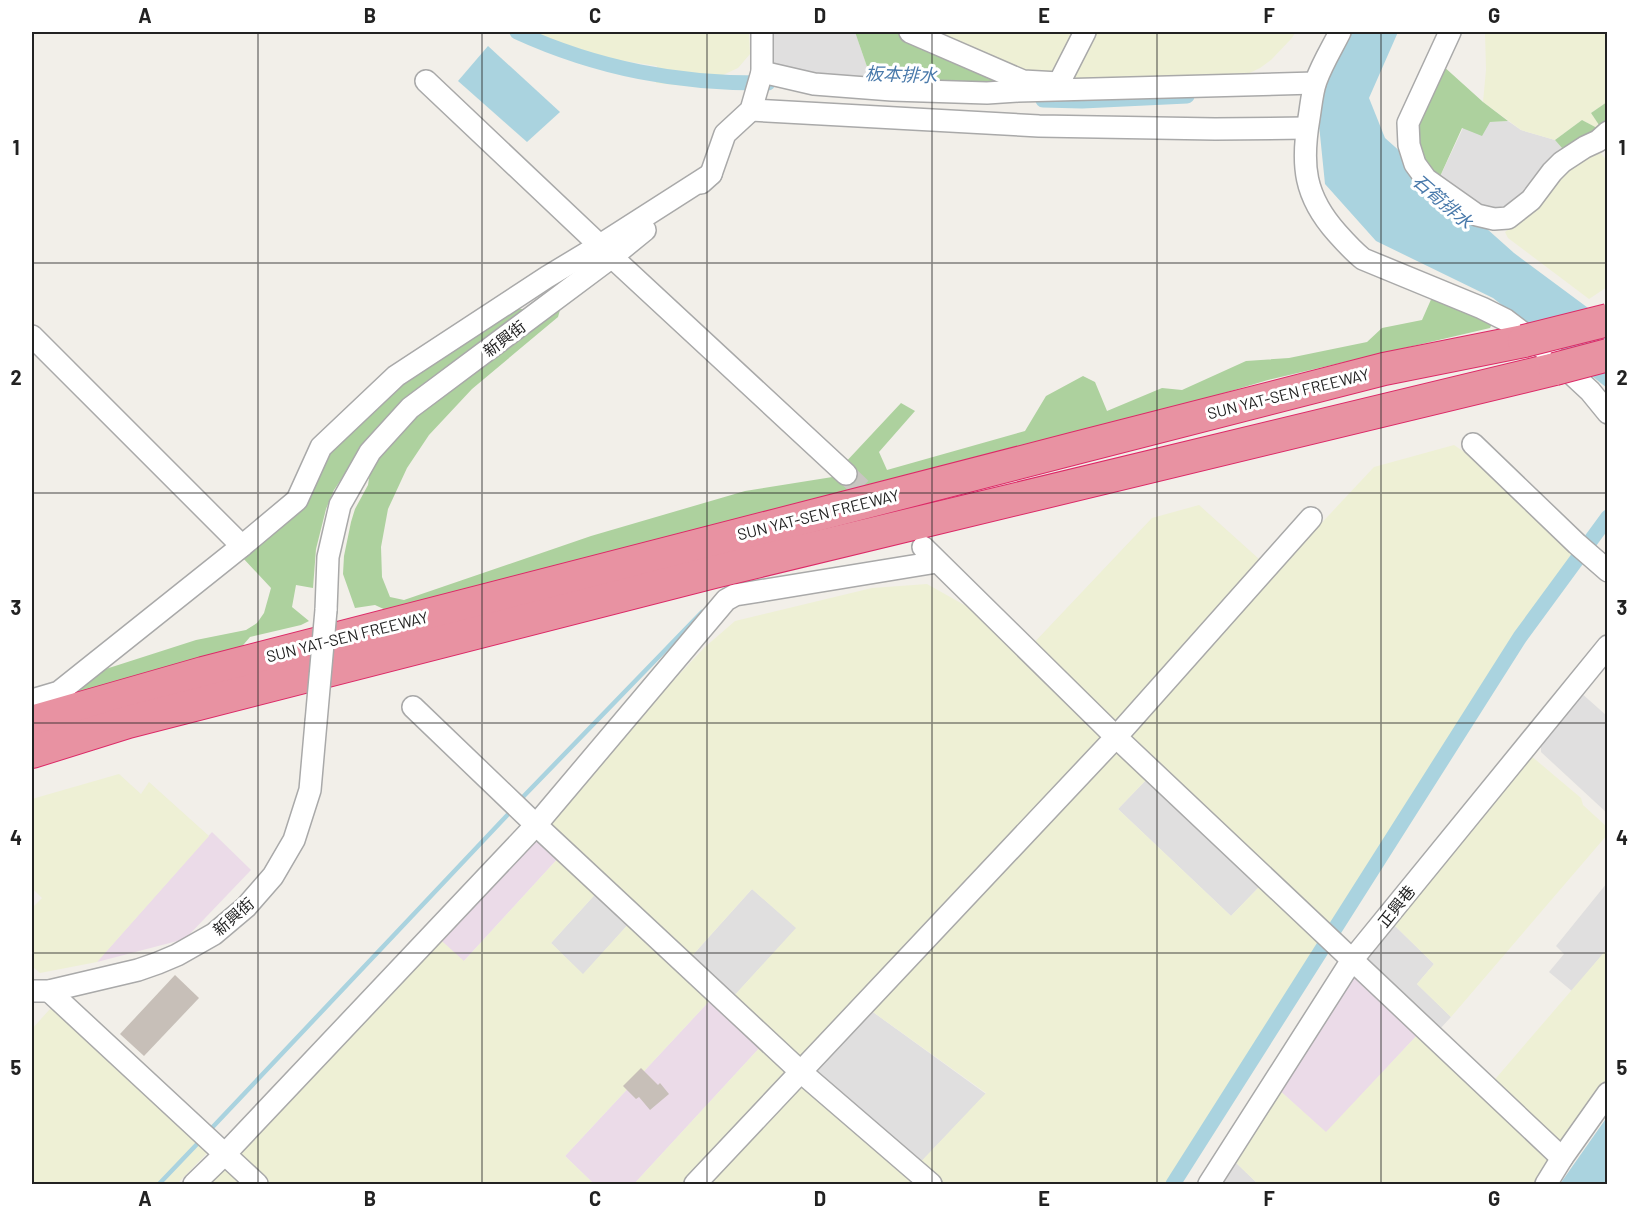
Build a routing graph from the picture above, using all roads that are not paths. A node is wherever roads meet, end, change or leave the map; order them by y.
1 (762, 32) edge
2 (910, 32) edge
3 (1085, 32) edge
4 (1340, 32) edge
5 (1450, 32) edge
6 (762, 72) junction
7 (426, 81) dead end
8 (1315, 83) junction
9 (1021, 86) junction
10 (752, 109) junction
11 (1307, 128) junction
12 (1608, 132) edge
13 (606, 251) junction
14 (1608, 320) edge
15 (32, 336) edge
16 (1608, 355) edge
17 (1608, 414) edge
18 (1473, 444) dead end
19 (846, 474) tunnel mouth
20 (1311, 518) dead end
21 (242, 546) junction
22 (922, 547) dead end
23 (938, 562) junction
24 (1601, 565) edge
25 (1608, 646) edge
26 (32, 700) edge
27 (413, 707) dead end
28 (32, 722) edge
29 (1116, 737) junction
30 (32, 752) edge
31 (536, 825) junction
32 (1352, 960) junction
33 (40, 991) edge
34 (801, 1072) junction
35 (1608, 1093) edge
36 (225, 1154) junction
37 (1562, 1158) junction
38 (194, 1185) edge
39 (257, 1185) edge
40 (695, 1185) edge
41 (931, 1185) edge
42 (1209, 1185) edge
43 (1546, 1185) edge

1 - 6 street
2 - 9 street
3 - 9 street
4 - 8 street
5 - 12 street
6 - 9 street
6 - 10 street
7 - 13 street
8 - 9 street
8 - 11 street
10 - 11 street
10 - 13 street, 新興街
11 - 17 street
13 - 19 street
13 - 21 street
13 - 33 street, 新興街, bridge
14 - 28 highway, SUN YAT-SEN FREEWAY, bridge
15 - 21 street
16 - 30 highway, SUN YAT-SEN FREEWAY, bridge
18 - 24 street
20 - 29 street
21 - 26 street
22 - 23 street
23 - 29 street
23 - 31 street
25 - 32 street, 正興巷
27 - 31 street
29 - 32 street
29 - 34 street
31 - 34 street
31 - 36 street
32 - 37 street
32 - 42 street, 正興巷
33 - 36 street
34 - 40 street
34 - 41 street
35 - 37 street
36 - 38 street
36 - 39 street
37 - 43 street

